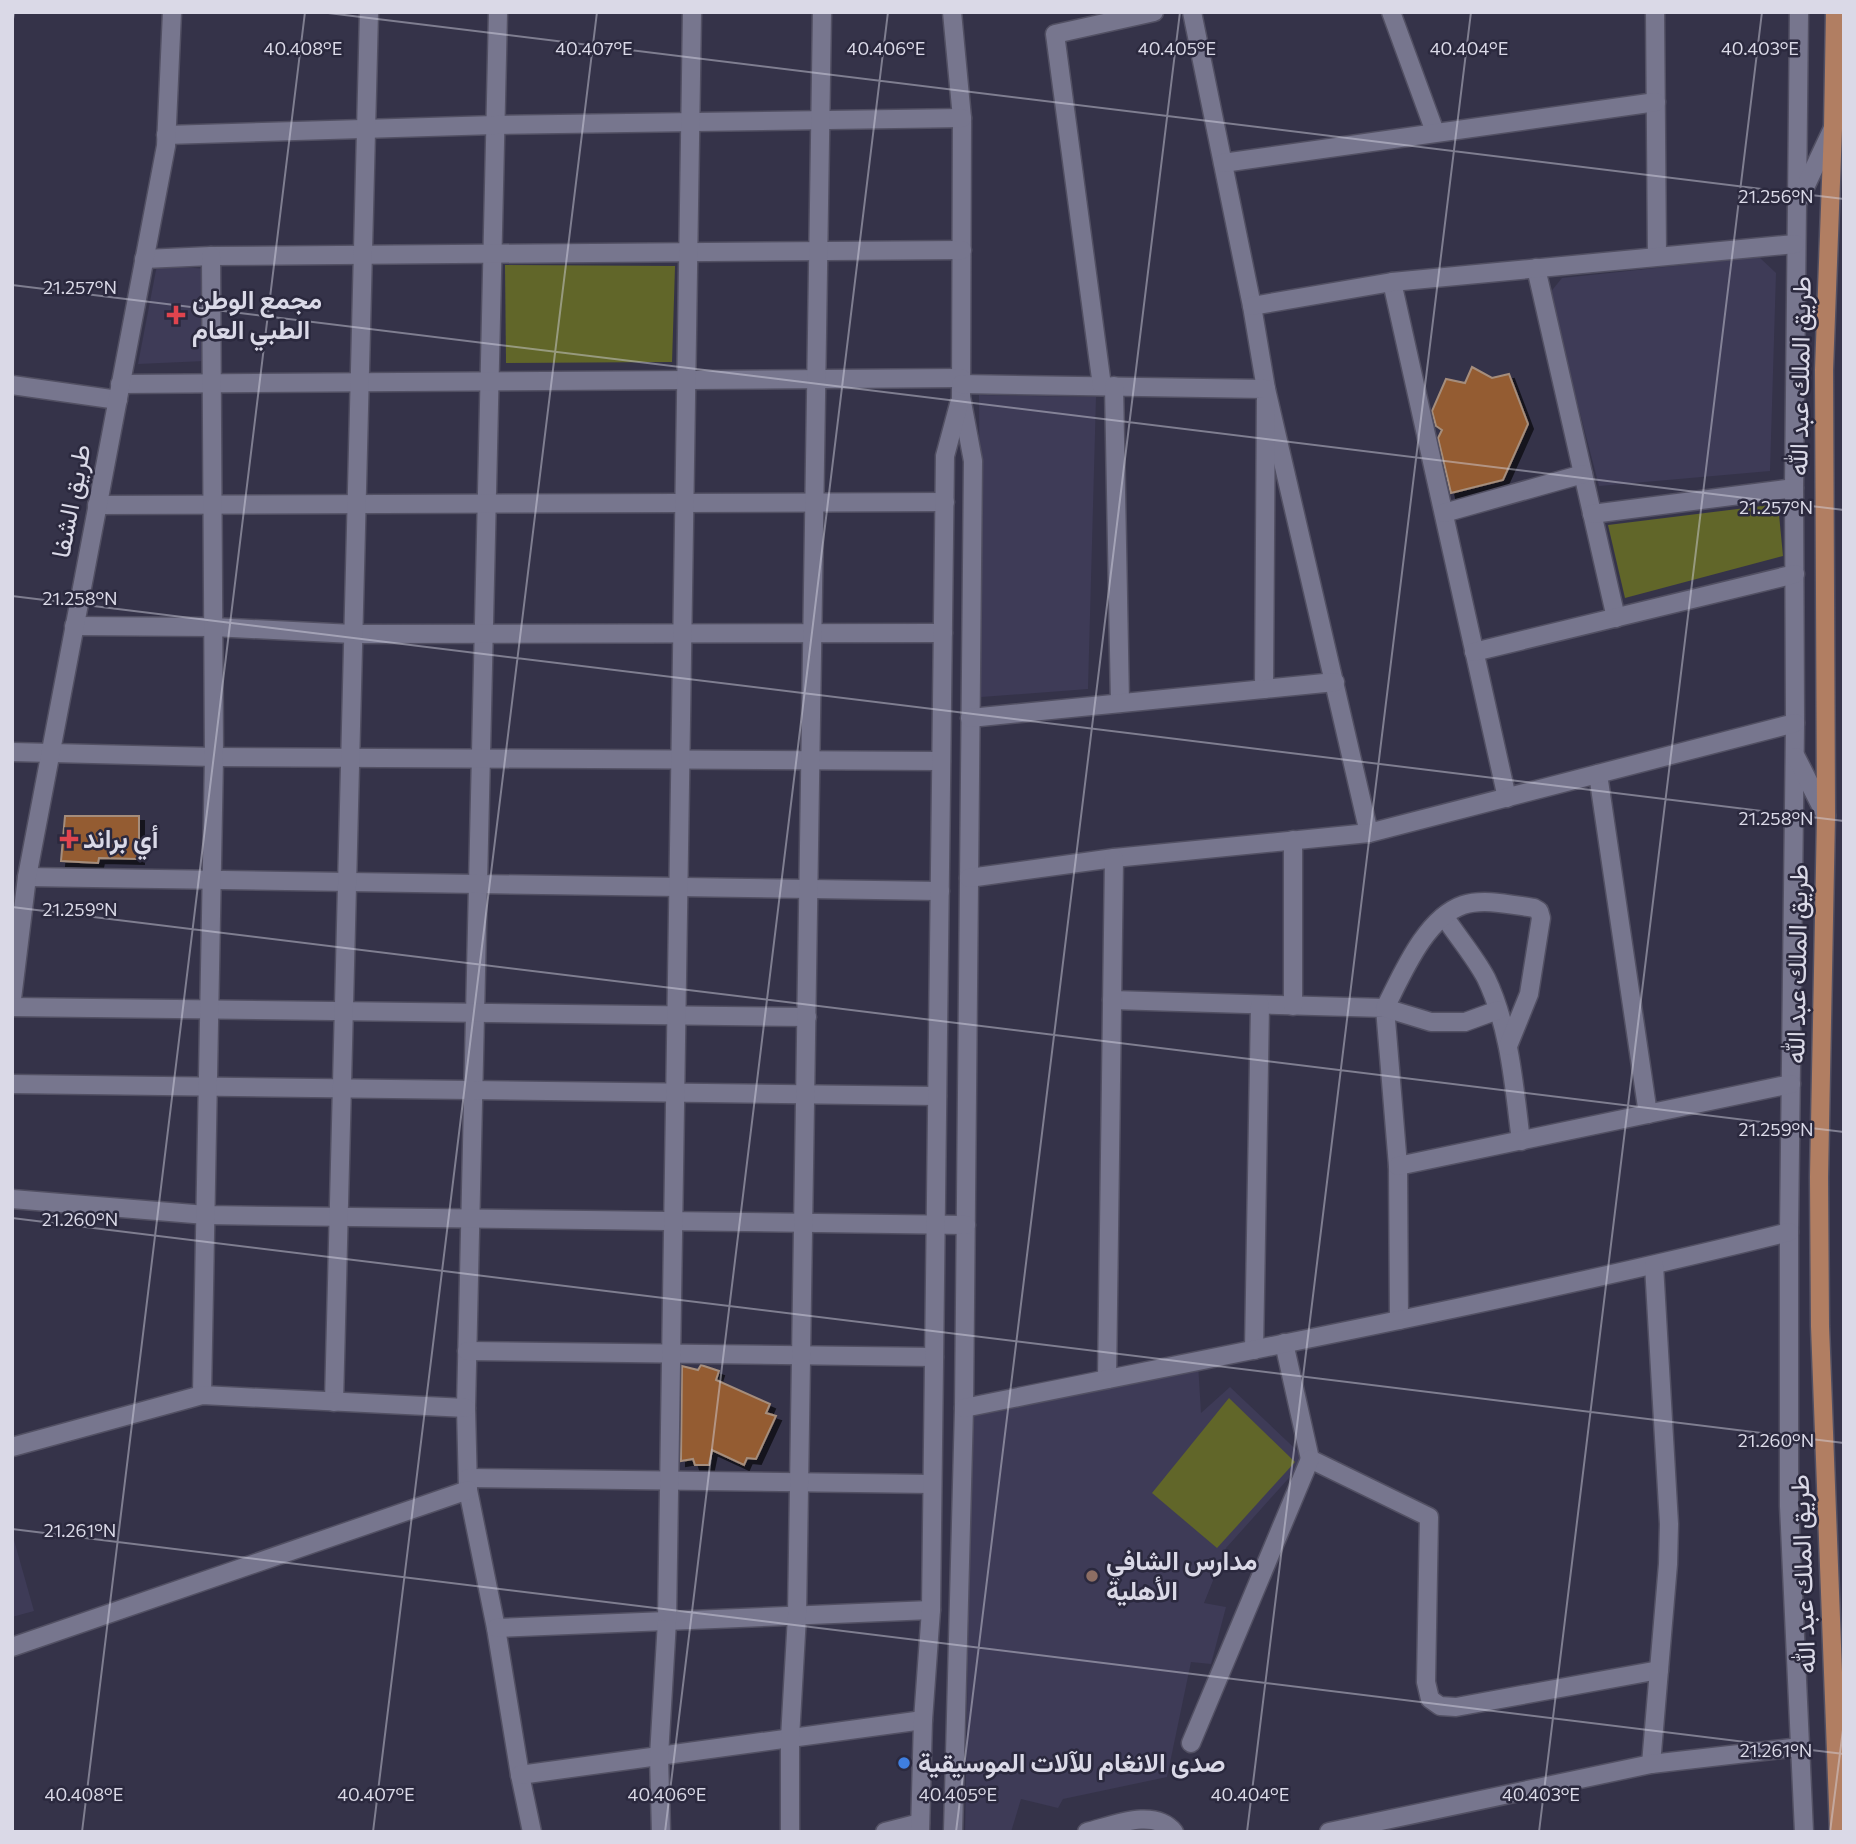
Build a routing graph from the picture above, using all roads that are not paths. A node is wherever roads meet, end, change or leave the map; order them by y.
1 (172, 12) edge
2 (369, 12) edge
3 (498, 12) edge
4 (692, 12) edge
5 (822, 12) edge
6 (952, 12) edge
7 (1154, 12) edge
8 (1192, 12) edge
9 (1391, 12) edge
10 (1656, 12) edge
11 (1799, 12) edge
12 (1835, 12) edge
13 (1656, 102) junction
14 (962, 118) junction
15 (820, 120) junction
16 (690, 122) junction
17 (495, 125) junction
18 (1833, 128) junction
19 (366, 129) junction
20 (1435, 132) junction
21 (166, 135) junction
22 (1223, 163) junction
23 (1797, 205) junction
24 (1795, 244) junction
25 (961, 250) junction
26 (818, 251) junction
27 (688, 252) junction
28 (492, 253) junction
29 (362, 254) junction
30 (211, 256) junction
31 (1657, 256) junction
32 (144, 259) junction
33 (1536, 268) junction
34 (1392, 282) junction
35 (1252, 306) junction
36 (816, 379) junction
37 (686, 380) junction
38 (488, 381) junction
39 (359, 382) junction
40 (212, 383) junction
41 (12, 385) edge
42 (961, 386) junction
43 (1108, 386) junction
44 (1266, 389) junction
45 (119, 392) junction
46 (1583, 474) junction
47 (1794, 488) junction
48 (815, 502) junction
49 (945, 502) junction
50 (684, 503) junction
51 (356, 504) junction
52 (485, 504) junction
53 (97, 505) junction
54 (213, 505) junction
55 (1444, 513) junction
56 (1592, 513) junction
57 (1795, 574) junction
58 (1616, 618) junction
59 (74, 626) junction
60 (214, 627) junction
61 (813, 632) junction
62 (681, 633) junction
63 (943, 633) junction
64 (353, 634) junction
65 (483, 634) junction
66 (1475, 652) junction
67 (1335, 682) junction
68 (1264, 689) junction
69 (1120, 703) junction
70 (970, 718) junction
71 (1795, 723) junction
72 (12, 752) edge
73 (50, 752) junction
74 (1794, 754) junction
75 (215, 757) junction
76 (350, 758) junction
77 (480, 758) junction
78 (680, 759) junction
79 (811, 760) junction
80 (941, 761) junction
81 (1598, 774) junction
82 (1507, 798) junction
83 (1826, 816) junction
84 (1369, 833) junction
85 (1293, 840) junction
86 (1114, 858) junction
87 (27, 877) junction
88 (969, 878) junction
89 (212, 880) junction
90 (347, 882) junction
91 (477, 884) junction
92 (678, 887) junction
93 (808, 889) junction
94 (940, 891) junction
95 (1444, 916) junction
96 (12, 999) edge
97 (1112, 1000) junction
98 (1260, 1004) junction
99 (1293, 1006) junction
100 (12, 1007) edge
101 (1385, 1008) junction
102 (210, 1010) junction
103 (1498, 1010) junction
104 (344, 1012) junction
105 (474, 1013) junction
106 (676, 1016) junction
107 (807, 1017) junction
108 (1508, 1046) junction
109 (12, 1084) edge
110 (1791, 1084) junction
111 (208, 1087) junction
112 (342, 1089) junction
113 (473, 1091) junction
114 (675, 1093) junction
115 (805, 1095) junction
116 (937, 1096) junction
117 (1648, 1114) junction
118 (1521, 1140) junction
119 (1398, 1166) junction
120 (12, 1199) edge
121 (206, 1215) junction
122 (338, 1217) junction
123 (470, 1219) junction
124 (673, 1221) junction
125 (804, 1223) junction
126 (935, 1225) junction
127 (966, 1225) junction
128 (1788, 1232) junction
129 (1654, 1265) junction
130 (1399, 1320) junction
131 (1284, 1343) junction
132 (1254, 1350) junction
133 (467, 1351) junction
134 (671, 1353) junction
135 (801, 1355) junction
136 (934, 1357) junction
137 (1107, 1379) junction
138 (202, 1395) junction
139 (334, 1402) junction
140 (466, 1408) junction
141 (964, 1408) junction
142 (12, 1447) edge
143 (1310, 1459) junction
144 (669, 1480) junction
145 (799, 1482) junction
146 (468, 1484) junction
147 (932, 1484) junction
148 (931, 1610) junction
149 (797, 1615) junction
150 (667, 1621) junction
151 (496, 1628) junction
152 (12, 1647) edge
153 (1659, 1670) junction
154 (923, 1720) junction
155 (790, 1738) junction
156 (1191, 1743) dead end
157 (1800, 1747) junction
158 (659, 1756) junction
159 (1651, 1765) junction
160 (520, 1775) junction
161 (920, 1828) edge
162 (532, 1832) edge
163 (660, 1832) edge
164 (790, 1832) edge
165 (886, 1832) edge
166 (953, 1832) edge
167 (1087, 1832) edge
168 (1174, 1832) edge
169 (1329, 1832) edge
170 (1804, 1832) edge
171 (1839, 1832) edge

1 - 21 street, طريق الشفا
2 - 19 street
3 - 17 street
4 - 16 street
5 - 15 street
6 - 14 street
7 - 43 street
8 - 22 street
9 - 20 street
10 - 13 street
11 - 23 street
12 - 18 main road, طريق الملك عبد الله
13 - 20 street
13 - 31 street
14 - 15 street
14 - 25 street
15 - 16 street
15 - 26 street
16 - 17 street
16 - 27 street
17 - 19 street
17 - 28 street
18 - 23 street
18 - 83 main road, طريق الملك عبد الله
19 - 21 street
19 - 29 street
20 - 22 street
21 - 32 street, طريق الشفا
22 - 35 street
23 - 24 street
24 - 31 street
24 - 47 street
25 - 26 street
25 - 42 street
26 - 27 street
26 - 36 street
27 - 28 street
27 - 37 street
28 - 29 street
28 - 38 street
29 - 30 street
29 - 39 street
30 - 32 street
30 - 40 street
31 - 33 street
32 - 45 street, طريق الشفا
33 - 34 street
33 - 46 street
34 - 35 street
34 - 55 street
35 - 44 street
36 - 37 street
36 - 42 street
36 - 48 street
37 - 38 street
37 - 50 street
38 - 39 street
38 - 52 street
39 - 40 street
39 - 51 street
40 - 45 street
40 - 54 street
41 - 45 street
42 - 43 street
42 - 49 street
42 - 70 street
43 - 44 street
43 - 69 street
44 - 67 street
44 - 68 street
45 - 53 street, طريق الشفا
46 - 55 street
46 - 56 street
47 - 56 street
47 - 57 street
48 - 49 street
48 - 50 street
48 - 61 street
49 - 63 street
50 - 52 street
50 - 62 street
51 - 52 street
51 - 54 street
51 - 64 street
52 - 65 street
53 - 54 street
53 - 59 street, طريق الشفا
54 - 60 street
55 - 66 street
56 - 58 street
57 - 58 street
57 - 71 street
58 - 66 street
59 - 60 street
59 - 73 street, طريق الشفا
60 - 64 street
60 - 75 street
61 - 62 street
61 - 63 street
61 - 79 street
62 - 65 street
62 - 78 street
63 - 80 street
64 - 65 street
64 - 76 street
65 - 77 street
66 - 82 street
67 - 68 street
67 - 84 street
68 - 69 street
69 - 70 street
70 - 88 street
71 - 74 street
71 - 81 street
72 - 73 street
73 - 75 street
73 - 87 street, طريق الشفا
74 - 83 street
74 - 110 street
75 - 76 street
75 - 89 street
76 - 77 street
76 - 90 street
77 - 78 street
77 - 91 street
78 - 79 street
78 - 92 street
79 - 80 street
79 - 93 street
80 - 94 street
81 - 82 street
81 - 117 street
82 - 84 street
83 - 171 main road, طريق الملك عبد الله
84 - 85 street
85 - 86 street
85 - 99 street
86 - 88 street
86 - 97 street
87 - 89 street
87 - 96 street, طريق الشفا
88 - 127 street
89 - 90 street
89 - 102 street
90 - 91 street
90 - 104 street
91 - 92 street
91 - 105 street
92 - 93 street
92 - 106 street
93 - 94 street
93 - 107 street
94 - 116 street
95 - 101 street
95 - 103 street
95 - 108 street
97 - 98 street
97 - 137 street
98 - 99 street
98 - 132 street
99 - 101 street
100 - 102 street
101 - 103 street
101 - 119 street
102 - 104 street
102 - 111 street
103 - 108 street
104 - 105 street
104 - 112 street
105 - 106 street
105 - 113 street
106 - 107 street
106 - 114 street
107 - 115 street
108 - 118 street
109 - 111 street
110 - 117 street
110 - 128 street
111 - 112 street
111 - 121 street
112 - 113 street
112 - 122 street
113 - 114 street
113 - 123 street
114 - 115 street
114 - 124 street
115 - 116 street
115 - 125 street
116 - 126 street
117 - 118 street
118 - 119 street
119 - 130 street
120 - 121 street
121 - 122 street
121 - 138 street
122 - 123 street
122 - 139 street
123 - 124 street
123 - 133 street
124 - 125 street
124 - 134 street
125 - 126 street
125 - 135 street
126 - 127 street
126 - 136 street
127 - 141 street
128 - 129 street
128 - 157 street
129 - 130 street
129 - 153 street
130 - 131 street
131 - 132 street
131 - 143 street
132 - 137 street
133 - 134 street
133 - 140 street
134 - 135 street
134 - 144 street
135 - 136 street
135 - 145 street
136 - 147 street
137 - 141 street
138 - 139 street
138 - 142 street
139 - 140 street
140 - 146 street
141 - 166 street
143 - 153 street
143 - 156 street
144 - 145 street
144 - 146 street
144 - 150 street
145 - 147 street
145 - 149 street
146 - 151 street
146 - 152 street
147 - 148 street
148 - 149 street
148 - 154 street
149 - 150 street
149 - 155 street
150 - 151 street
150 - 158 street
151 - 160 street
153 - 159 street
154 - 155 street
154 - 161 street
155 - 158 street
155 - 164 street
157 - 159 street
157 - 170 street
158 - 160 street
158 - 163 street
159 - 169 street
160 - 162 street
161 - 165 street
167 - 168 street

